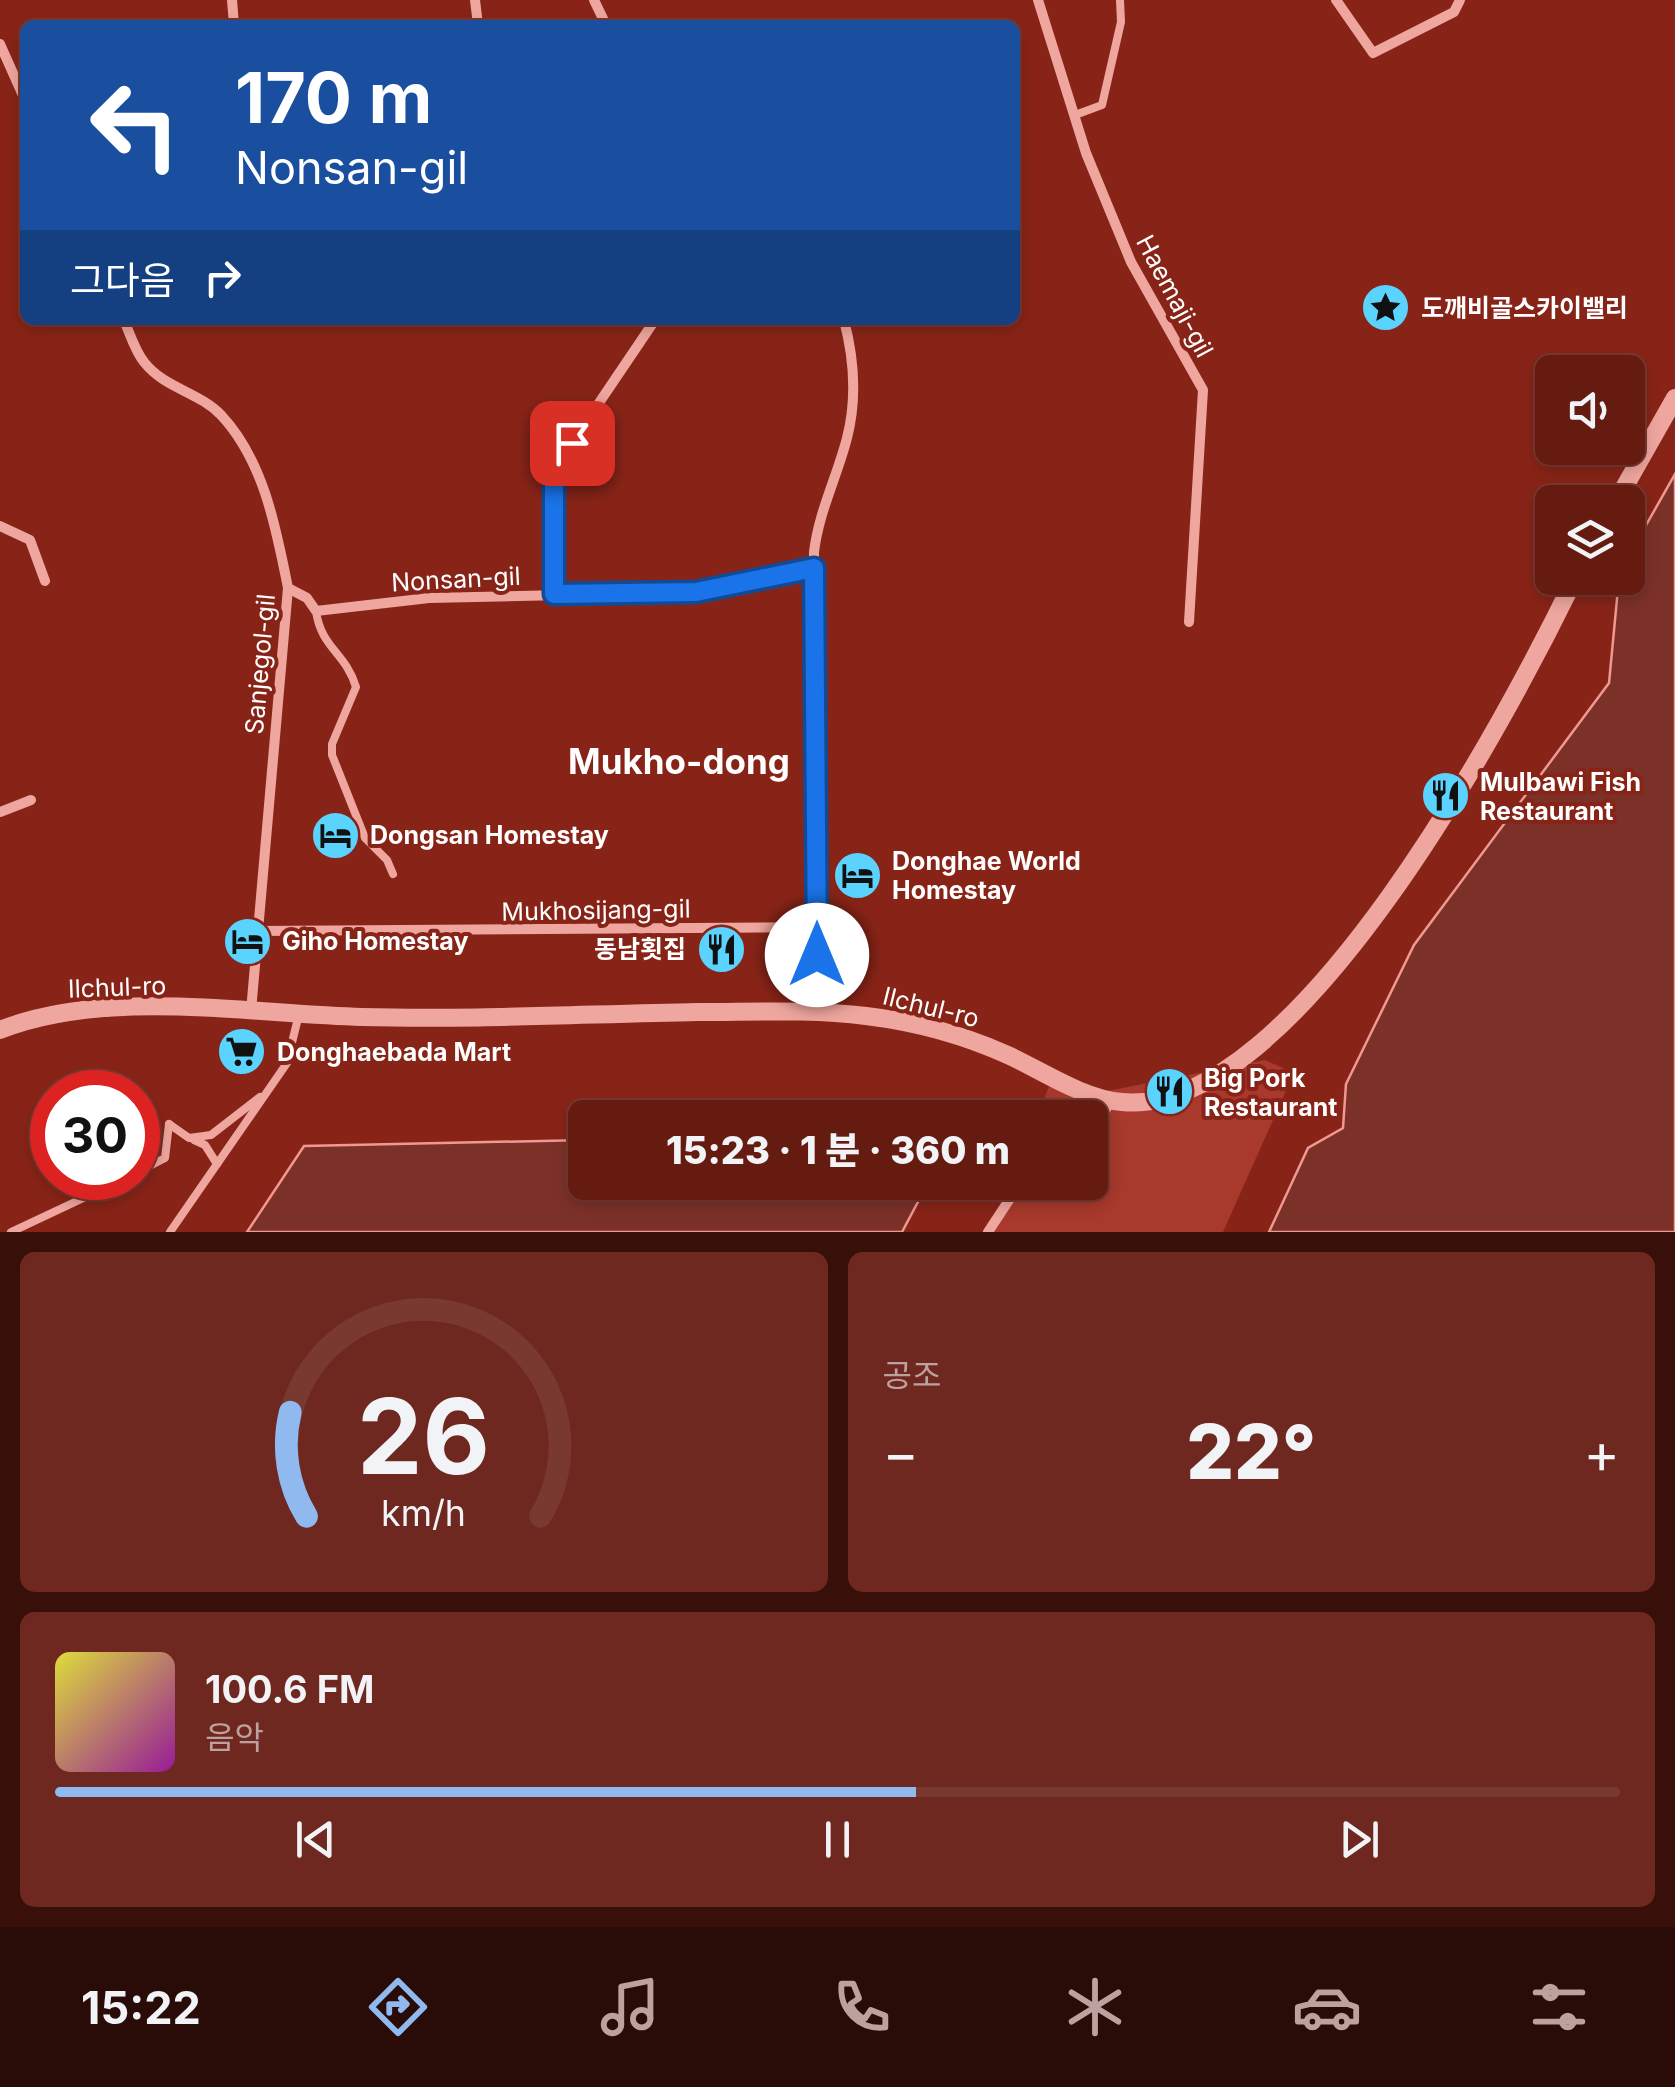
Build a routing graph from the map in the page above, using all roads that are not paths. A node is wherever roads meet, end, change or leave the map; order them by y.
1 (1038, 0) edge
2 (1120, 0) edge
3 (1336, 0) edge
4 (1460, 0) edge
5 (0, 44) edge
6 (20, 89) edge
7 (1074, 115) junction
8 (126, 325) edge
9 (652, 325) edge
10 (845, 325) edge
11 (1675, 398) edge
12 (1626, 485) edge
13 (0, 526) edge
14 (814, 568) junction
15 (45, 581) dead end
16 (288, 588) junction
17 (554, 594) junction
18 (1566, 595) edge
19 (316, 611) junction
20 (1189, 622) dead end
21 (31, 800) dead end
22 (0, 812) edge
23 (393, 874) dead end
24 (817, 927) junction
25 (257, 931) junction
26 (817, 1011) junction
27 (251, 1012) junction
28 (299, 1014) junction
29 (0, 1030) edge
30 (267, 1092) junction
31 (1110, 1100) junction
32 (1108, 1104) edge
33 (189, 1138) junction
34 (160, 1160) edge
35 (217, 1164) junction
36 (79, 1200) edge
37 (1010, 1200) edge
38 (11, 1232) edge
39 (170, 1232) edge
40 (988, 1232) edge

1 - 7 street, Haemaji-gil
2 - 7 lane
3 - 4 street
5 - 6 street
7 - 20 street, Haemaji-gil
8 - 16 street, Sanjegol-gil
9 - 17 street
10 - 14 street
11 - 12 street
13 - 15 street
14 - 17 street, Nonsan-gil
14 - 24 street
16 - 19 street
16 - 25 street, Sanjegol-gil
17 - 19 street, Nonsan-gil
18 - 31 street, Ilchul-ro
19 - 23 lane
21 - 22 street
24 - 25 street, Mukhosijang-gil
24 - 26 street
25 - 27 street, Sanjegol-gil
26 - 28 street, Ilchul-ro
26 - 31 street, Ilchul-ro
27 - 28 street, Ilchul-ro
27 - 29 street, Ilchul-ro
28 - 30 lane
30 - 33 lane
30 - 35 lane
31 - 32 street
33 - 34 lane
33 - 35 lane
35 - 39 lane
36 - 38 lane
37 - 40 street

